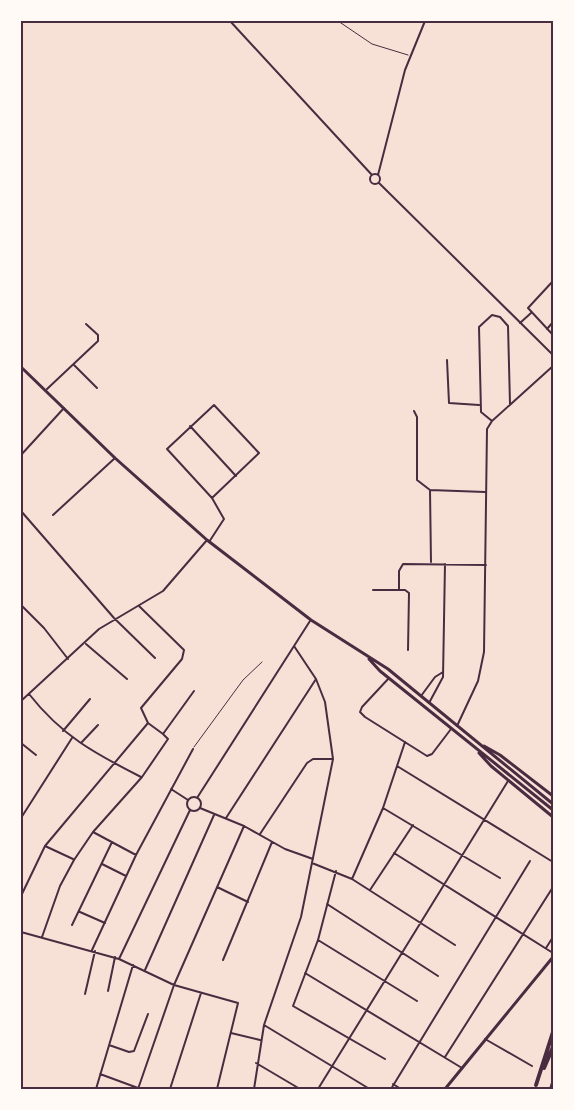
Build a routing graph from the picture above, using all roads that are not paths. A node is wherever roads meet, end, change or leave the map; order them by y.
1 (230, 21) edge
2 (338, 21) edge
3 (425, 21) edge
4 (410, 55) junction
5 (372, 175) junction
6 (378, 175) junction
7 (379, 183) junction
8 (553, 281) edge
9 (531, 313) junction
10 (553, 322) edge
11 (520, 323) junction
12 (86, 324) dead end
13 (547, 329) junction
14 (553, 335) edge
15 (553, 354) edge
16 (447, 360) dead end
17 (74, 365) junction
18 (553, 366) edge
19 (21, 367) edge
20 (97, 388) dead end
21 (46, 390) junction
22 (510, 404) junction
23 (479, 405) junction
24 (64, 408) junction
25 (414, 411) dead end
26 (492, 421) junction
27 (190, 426) junction
28 (21, 455) edge
29 (115, 458) junction
30 (236, 476) junction
31 (430, 490) junction
32 (485, 492) junction
33 (212, 498) junction
34 (21, 511) edge
35 (53, 515) dead end
36 (208, 541) junction
37 (431, 563) junction
38 (444, 564) junction
39 (486, 565) junction
40 (373, 590) dead end
41 (399, 590) junction
42 (21, 605) edge
43 (139, 606) junction
44 (114, 618) junction
45 (311, 620) junction
46 (86, 644) junction
47 (294, 646) junction
48 (408, 650) dead end
49 (155, 658) dead end
50 (369, 658) junction
51 (68, 660) junction
52 (262, 662) dead end
53 (553, 669) edge
54 (443, 672) junction
55 (389, 678) junction
56 (316, 679) junction
57 (553, 679) edge
58 (127, 680) dead end
59 (194, 691) dead end
60 (29, 694) junction
61 (421, 696) junction
62 (90, 699) dead end
63 (21, 701) edge
64 (429, 703) junction
65 (148, 723) junction
66 (98, 725) dead end
67 (457, 726) junction
68 (452, 729) junction
69 (63, 731) junction
70 (163, 734) junction
71 (72, 738) junction
72 (405, 741) junction
73 (21, 743) edge
74 (81, 743) junction
75 (481, 745) junction
76 (193, 749) joint
77 (477, 749) junction
78 (36, 755) dead end
79 (333, 759) junction
80 (113, 762) junction
81 (397, 766) junction
82 (142, 777) junction
83 (508, 781) junction
84 (171, 789) junction
85 (553, 796) edge
86 (197, 798) junction
87 (188, 800) junction
88 (553, 804) edge
89 (383, 807) junction
90 (200, 808) junction
91 (190, 810) junction
92 (553, 810) edge
93 (214, 815) junction
94 (21, 818) edge
95 (226, 818) junction
96 (553, 818) edge
97 (485, 820) junction
98 (413, 825) junction
99 (244, 826) junction
100 (93, 832) junction
101 (260, 834) junction
102 (112, 842) junction
103 (272, 842) junction
104 (45, 846) junction
105 (394, 853) junction
106 (136, 855) junction
107 (463, 855) junction
108 (74, 860) junction
109 (313, 861) junction
110 (530, 861) dead end
111 (553, 862) edge
112 (102, 864) junction
113 (336, 871) junction
114 (126, 876) junction
115 (500, 878) dead end
116 (352, 879) junction
117 (444, 886) junction
118 (217, 887) junction
119 (553, 887) edge
120 (370, 890) junction
121 (21, 896) edge
122 (248, 902) junction
123 (327, 904) junction
124 (79, 911) junction
125 (496, 918) junction
126 (105, 923) junction
127 (420, 924) junction
128 (72, 925) dead end
129 (21, 932) edge
130 (523, 935) junction
131 (42, 937) junction
132 (553, 937) edge
133 (318, 940) junction
134 (455, 945) dead end
135 (546, 948) junction
136 (94, 951) junction
137 (402, 953) junction
138 (553, 955) edge
139 (117, 958) junction
140 (223, 960) dead end
141 (133, 965) junction
142 (145, 970) junction
143 (305, 973) junction
144 (438, 976) dead end
145 (385, 981) junction
146 (174, 985) junction
147 (108, 992) dead end
148 (201, 993) junction
149 (85, 994) dead end
150 (417, 1001) dead end
151 (367, 1010) junction
152 (148, 1014) dead end
153 (264, 1025) junction
154 (553, 1032) edge
155 (231, 1033) junction
156 (350, 1038) junction
157 (485, 1039) junction
158 (261, 1040) junction
159 (421, 1043) junction
160 (109, 1045) junction
161 (553, 1047) edge
162 (445, 1057) junction
163 (386, 1059) dead end
164 (256, 1063) junction
165 (532, 1066) dead end
166 (332, 1067) junction
167 (462, 1068) junction
168 (100, 1074) junction
169 (553, 1083) edge
170 (393, 1084) junction
171 (536, 1087) edge
172 (368, 1088) edge
173 (96, 1089) edge
174 (138, 1089) edge
175 (170, 1089) edge
176 (217, 1089) edge
177 (254, 1089) edge
178 (300, 1089) edge
179 (318, 1089) edge
180 (390, 1089) edge
181 (401, 1089) edge
182 (445, 1089) edge
183 (551, 1089) edge

1 - 5 street
2 - 4 lane
3 - 4 street
4 - 6 street
5 - 6 street
5 - 7 street
6 - 7 street
7 - 11 street
8 - 9 street
9 - 11 street
9 - 13 street
10 - 13 street
11 - 15 street
12 - 17 street
13 - 14 street
16 - 23 street
17 - 20 street
17 - 21 street
18 - 22 street
19 - 21 street
21 - 24 street
22 - 23 street
22 - 26 street
23 - 26 street
24 - 28 street
24 - 29 street
25 - 31 street
26 - 32 street
27 - 30 street
27 - 30 street
27 - 33 street
29 - 35 street
29 - 36 street
30 - 33 street
31 - 32 street
31 - 37 street
32 - 39 street
33 - 36 street
34 - 44 street
36 - 43 street
36 - 45 street
37 - 38 street
37 - 41 street
38 - 39 street
38 - 54 street
39 - 67 street
40 - 41 street
41 - 48 street
42 - 51 street
43 - 44 street
43 - 65 street
44 - 46 street
44 - 49 street
45 - 47 street
45 - 50 street
46 - 51 street
46 - 58 street
47 - 56 street
47 - 86 street
50 - 55 street
50 - 61 street
51 - 60 street
52 - 76 lane
53 - 57 street
54 - 61 street
54 - 64 street
55 - 68 street
55 - 72 street
56 - 79 street
56 - 95 street
59 - 70 street
60 - 63 street
60 - 69 street
61 - 64 street
62 - 69 street
64 - 67 street
65 - 70 street
65 - 80 street
66 - 74 street
67 - 75 street
68 - 72 street
68 - 77 street
69 - 71 street
70 - 82 street
71 - 74 street
71 - 94 street
72 - 81 street
73 - 78 street
74 - 80 street
75 - 85 street
75 - 88 street
76 - 84 street
77 - 83 street
77 - 92 street
79 - 101 street
79 - 109 street
80 - 82 street
80 - 104 street
81 - 89 street
81 - 97 street
82 - 100 street
83 - 96 street
83 - 97 street
84 - 87 street
84 - 106 street
86 - 87 street
86 - 90 street
87 - 91 street
89 - 98 street
89 - 116 street
90 - 91 street
90 - 93 street
91 - 139 street
93 - 95 street
93 - 142 street
95 - 99 street
97 - 107 street
97 - 111 street
98 - 105 street
98 - 107 street
99 - 101 street
99 - 118 street
100 - 102 street
100 - 108 street
101 - 103 street
102 - 106 street
102 - 112 street
103 - 109 street
103 - 122 street
104 - 108 street
104 - 121 street
105 - 117 street
105 - 120 street
106 - 114 street
107 - 115 street
107 - 117 street
108 - 131 street
109 - 113 street
109 - 153 street
110 - 125 street
112 - 114 street
112 - 124 street
113 - 116 street
113 - 123 street
114 - 126 street
116 - 120 street
117 - 125 street
117 - 127 street
118 - 122 street
118 - 146 street
119 - 130 street
120 - 127 street
122 - 140 street
123 - 133 street
123 - 137 street
124 - 126 street
124 - 128 street
125 - 130 street
125 - 159 street
126 - 136 street
127 - 134 street
127 - 137 street
129 - 131 street
130 - 135 street
130 - 162 street
131 - 136 street
132 - 135 street
133 - 143 street
133 - 145 street
135 - 138 street
136 - 139 street
136 - 149 street
137 - 144 street
137 - 145 street
138 - 157 street
139 - 141 street
139 - 147 street
141 - 142 street
141 - 160 street
142 - 146 street
143 - 151 street
143 - 156 street
145 - 150 street
145 - 151 street
146 - 148 street
146 - 174 street
148 - 155 street
148 - 175 street
151 - 156 street
151 - 159 street
152 - 160 street
153 - 158 street
153 - 166 street
154 - 171 highway
155 - 158 street
155 - 176 street
156 - 163 street
156 - 166 street
157 - 165 street
157 - 167 street
158 - 164 street
159 - 162 street
159 - 170 street
160 - 168 street
161 - 171 highway
162 - 167 street
164 - 177 street
164 - 178 street
166 - 172 street
166 - 179 street
167 - 182 street
168 - 173 street
168 - 174 street
169 - 183 highway
170 - 180 street
170 - 181 street

